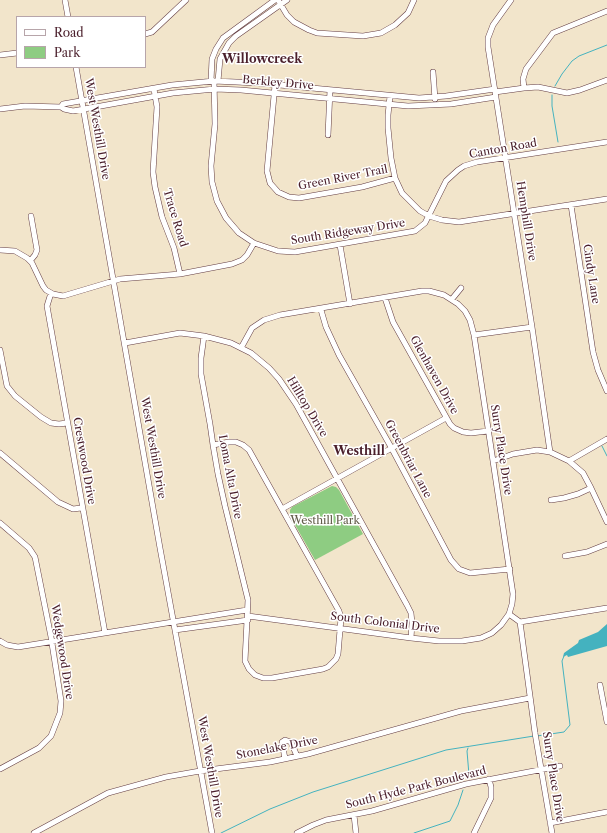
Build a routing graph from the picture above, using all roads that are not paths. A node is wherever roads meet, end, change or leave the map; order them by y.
1 (65, 0) edge
2 (186, 0) edge
3 (287, 0) edge
4 (414, 0) edge
5 (511, 0) edge
6 (278, 2) edge
7 (607, 11) edge
8 (68, 16) edge
9 (146, 34) edge
10 (16, 53) edge
11 (0, 55) edge
12 (76, 68) edge
13 (433, 72) dead end
14 (607, 80) edge
15 (214, 81) junction
16 (275, 85) junction
17 (154, 88) junction
18 (524, 88) junction
19 (215, 89) junction
20 (330, 90) junction
21 (274, 93) junction
22 (495, 93) junction
23 (156, 96) junction
24 (390, 96) junction
25 (434, 97) junction
26 (329, 98) junction
27 (82, 101) junction
28 (389, 104) junction
29 (435, 105) junction
30 (61, 107) junction
31 (0, 109) edge
32 (83, 109) junction
33 (328, 135) dead end
34 (607, 142) edge
35 (506, 158) junction
36 (395, 178) junction
37 (607, 199) edge
38 (570, 205) junction
39 (514, 213) junction
40 (31, 216) dead end
41 (429, 216) junction
42 (254, 243) junction
43 (340, 245) junction
44 (0, 250) edge
45 (30, 261) junction
46 (180, 274) junction
47 (114, 280) junction
48 (460, 288) dead end
49 (51, 293) junction
50 (385, 298) junction
51 (452, 299) junction
52 (350, 304) junction
53 (321, 310) junction
54 (532, 327) junction
55 (204, 336) junction
56 (474, 336) junction
57 (125, 343) junction
58 (241, 348) junction
59 (0, 350) edge
60 (607, 391) edge
61 (446, 418) junction
62 (67, 423) junction
63 (488, 431) junction
64 (607, 439) edge
65 (213, 445) junction
66 (391, 447) junction
67 (550, 452) junction
68 (0, 453) edge
69 (493, 461) junction
70 (569, 461) junction
71 (337, 479) junction
72 (591, 488) junction
73 (550, 500) dead end
74 (81, 508) junction
75 (282, 508) junction
76 (607, 522) edge
77 (0, 523) edge
78 (607, 544) edge
79 (565, 556) dead end
80 (510, 569) junction
81 (607, 608) edge
82 (247, 610) junction
83 (509, 614) junction
84 (248, 618) junction
85 (174, 622) junction
86 (520, 622) junction
87 (340, 628) junction
88 (175, 630) junction
89 (104, 633) junction
90 (411, 638) junction
91 (0, 641) edge
92 (51, 641) junction
93 (600, 685) dead end
94 (530, 698) junction
95 (607, 722) edge
96 (297, 756) junction
97 (285, 759) junction
98 (560, 766) dead end
99 (0, 769) edge
100 (541, 769) junction
101 (200, 771) junction
102 (489, 779) junction
103 (607, 812) edge
104 (354, 815) junction
105 (550, 823) junction
106 (34, 833) edge
107 (212, 833) edge
108 (297, 833) edge
109 (356, 833) edge
110 (474, 833) edge
111 (552, 833) edge

1 - 8 street
2 - 9 street
3 - 6 street, South Ridgeway Drive
4 - 6 street
5 - 22 street, Hemphill Drive
6 - 15 street, South Ridgeway Drive
7 - 18 street
10 - 11 street
12 - 27 street, West Westhill Drive
13 - 25 street
14 - 18 street, Berkley Drive
15 - 16 street, Berkley Drive
15 - 17 street, Berkley Drive
15 - 19 street, South Ridgeway Drive
16 - 20 street, Berkley Drive
16 - 21 street, Green River Trail
17 - 23 street, Trace Road
17 - 27 street, Berkley Drive
18 - 22 street, Berkley Drive
19 - 21 street, Berkley Drive
19 - 23 street, Berkley Drive
19 - 42 street, South Ridgeway Drive
20 - 24 street, Berkley Drive
20 - 26 street
21 - 26 street, Berkley Drive
21 - 36 street, Green River Trail
22 - 25 street, Berkley Drive
22 - 29 street, Berkley Drive
22 - 35 street, Hemphill Drive
23 - 32 street, Berkley Drive
23 - 46 street, Trace Road
24 - 25 street, Berkley Drive
24 - 28 street
25 - 29 street
26 - 28 street, Berkley Drive
26 - 33 street
27 - 30 street, Berkley Drive
27 - 32 street, West Westhill Drive
28 - 29 street, Berkley Drive
28 - 36 street
30 - 31 street, Berkley Drive
30 - 32 street, Berkley Drive
32 - 47 street, West Westhill Drive
34 - 35 street, Canton Road
35 - 39 street, Hemphill Drive
35 - 41 street, Canton Road
36 - 41 street
37 - 38 street
38 - 39 street
38 - 60 street, Cindy Lane
39 - 41 street
39 - 54 street, Hemphill Drive
40 - 45 street
41 - 43 street, South Ridgeway Drive
42 - 43 street, South Ridgeway Drive
42 - 46 street
43 - 52 street
44 - 45 street
45 - 49 street
46 - 47 street
47 - 49 street
47 - 57 street, West Westhill Drive
48 - 51 street
49 - 62 street, Crestwood Drive
50 - 51 street, Surry Place Drive
50 - 52 street, Surry Place Drive
50 - 61 street, Glenhaven Drive
51 - 56 street, Surry Place Drive
52 - 53 street, Surry Place Drive
53 - 58 street, Surry Place Drive
53 - 66 street, Greenbriar Lane
54 - 56 street
54 - 67 street, Hemphill Drive
55 - 57 street, Hilltop Drive
55 - 58 street, Hilltop Drive
55 - 65 street, Loma Alta Drive
56 - 63 street, Surry Place Drive
57 - 85 street, West Westhill Drive
58 - 71 street, Hilltop Drive
59 - 62 street
61 - 63 street, Glenhaven Drive
61 - 66 street
62 - 74 street, Crestwood Drive
63 - 69 street, Surry Place Drive
64 - 70 street
65 - 75 street, Loma Alta Drive
65 - 82 street, Loma Alta Drive
66 - 71 street
66 - 80 street, Greenbriar Lane
67 - 69 street
67 - 70 street
68 - 74 street
69 - 80 street, Surry Place Drive
70 - 72 street
71 - 75 street
71 - 90 street, Hilltop Drive
72 - 73 street
72 - 76 street
74 - 89 street, Crestwood Drive
75 - 87 street, Loma Alta Drive
77 - 92 street, Wedgewood Drive
78 - 79 street
80 - 83 street, Surry Place Drive
81 - 86 street
82 - 84 street, Loma Alta Drive
82 - 85 street
83 - 86 street
83 - 90 street, South Colonial Drive
84 - 87 street, South Colonial Drive
84 - 87 street, Loma Alta Drive
84 - 88 street, South Colonial Drive
85 - 88 street, West Westhill Drive
85 - 89 street
86 - 94 street, Surry Place Drive
87 - 90 street, South Colonial Drive
88 - 101 street, West Westhill Drive
89 - 92 street
91 - 92 street
92 - 99 street, Wedgewood Drive
93 - 95 street
94 - 96 street, Stonelake Drive
94 - 100 street, Surry Place Drive
96 - 97 street, Stonelake Drive
96 - 97 street
97 - 101 street, Stonelake Drive
98 - 100 street, South Hyde Park Boulevard
100 - 102 street, South Hyde Park Boulevard
100 - 105 street, Surry Place Drive
101 - 106 street, Stonelake Drive
101 - 107 street, West Westhill Drive
102 - 104 street, South Hyde Park Boulevard
102 - 110 street
103 - 105 street
104 - 108 street, South Hyde Park Boulevard
104 - 109 street
105 - 111 street, Surry Place Drive

